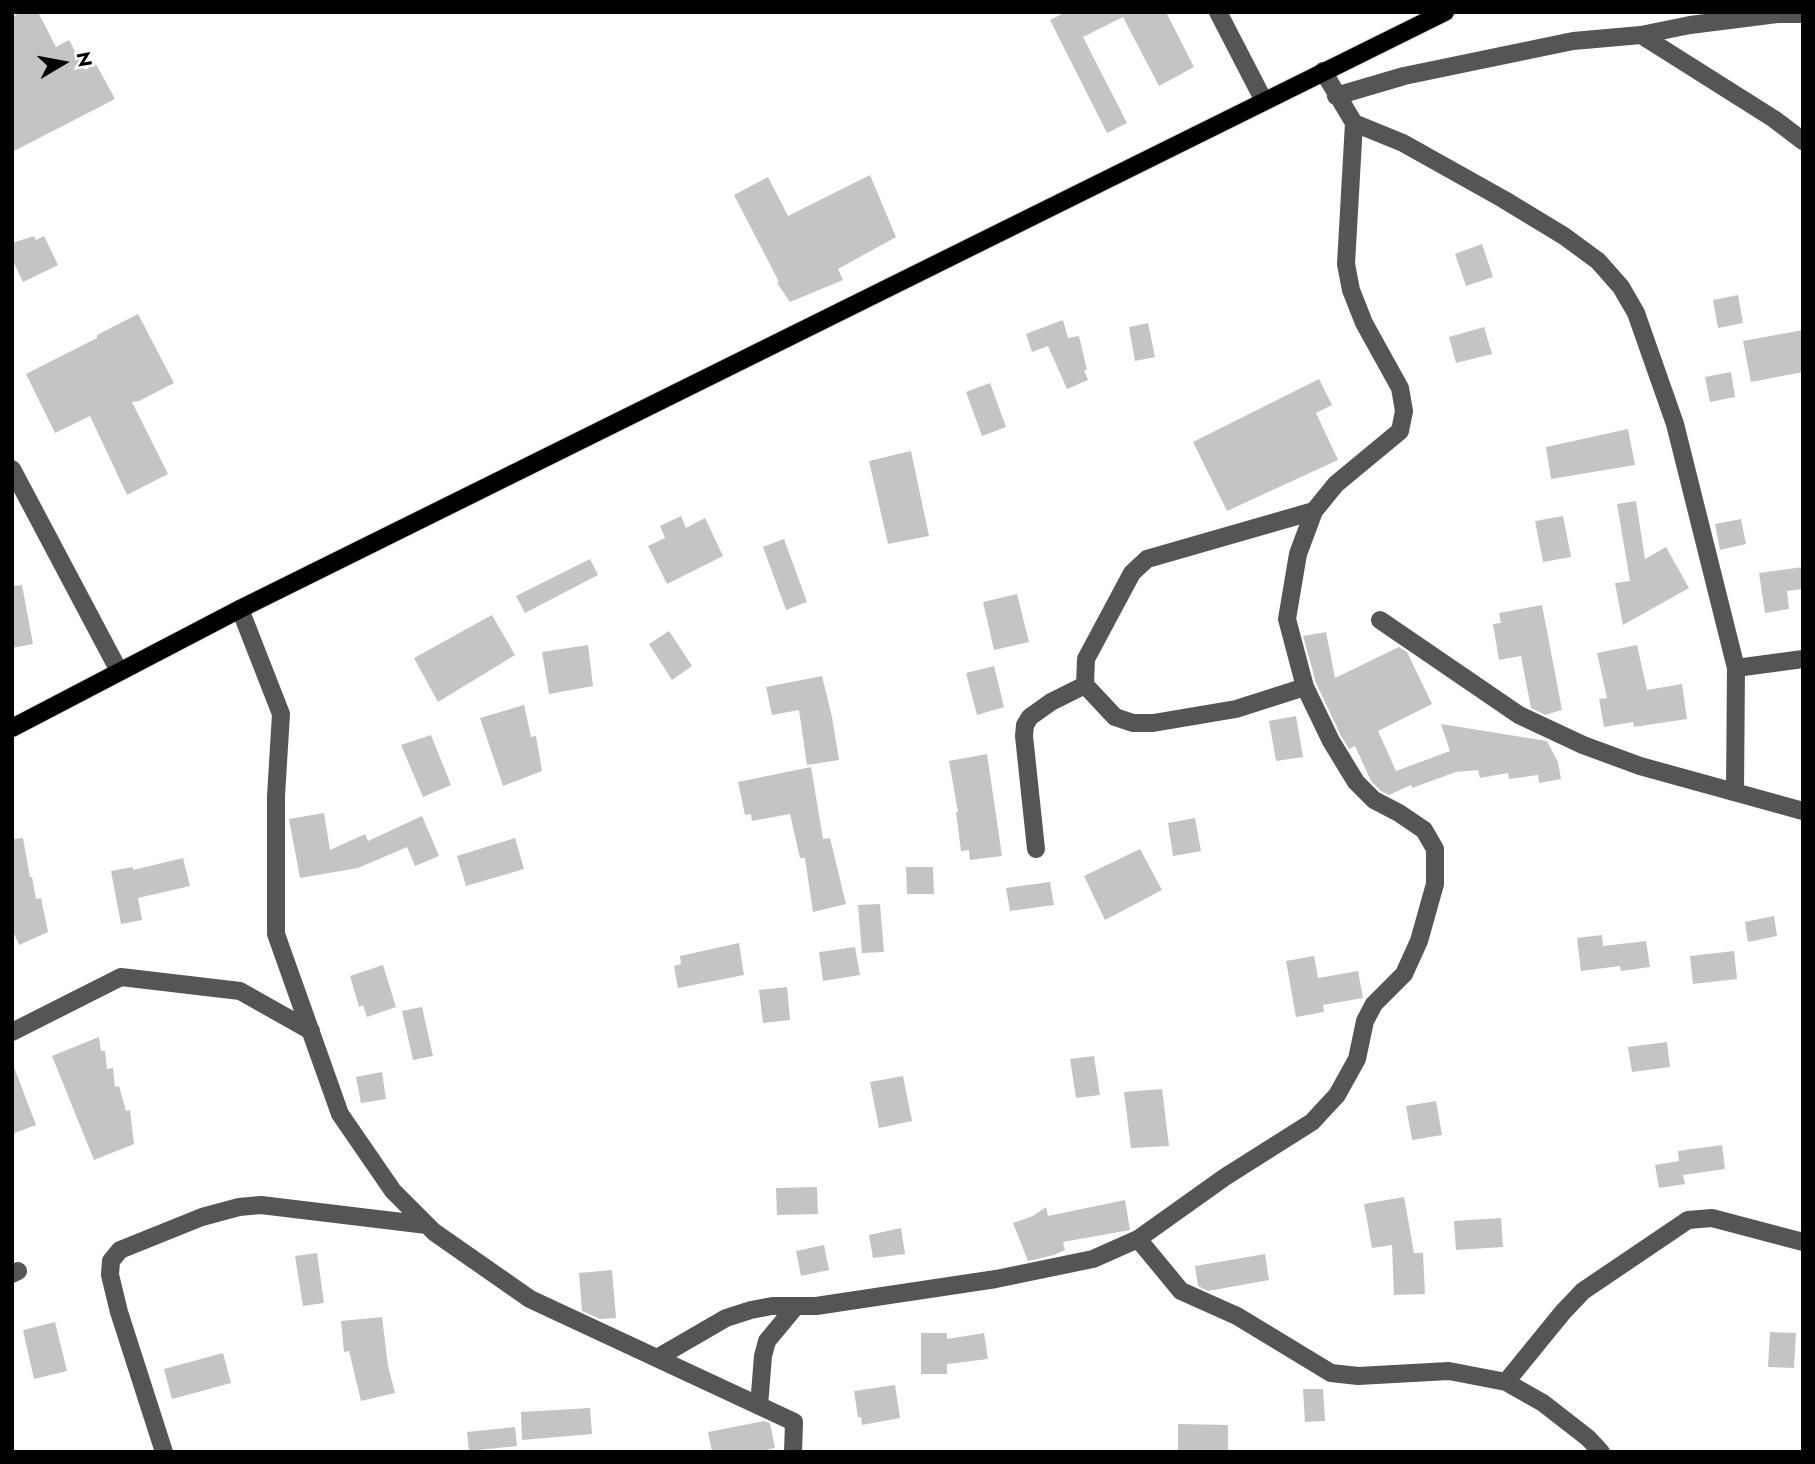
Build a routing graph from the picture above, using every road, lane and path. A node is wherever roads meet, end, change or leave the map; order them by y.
1 (1219, 12) edge
2 (1445, 12) edge
3 (1803, 13) edge
4 (1641, 35) junction
5 (1323, 71) junction
6 (1336, 96) junction
7 (1264, 101) junction
8 (1354, 123) junction
9 (1803, 141) edge
10 (12, 469) edge
11 (1314, 511) junction
12 (240, 609) junction
13 (1380, 620) dead end
14 (1803, 659) edge
15 (1736, 668) junction
16 (119, 671) junction
17 (1085, 685) junction
18 (1305, 687) junction
19 (12, 728) edge
20 (1735, 791) junction
21 (1803, 811) edge
22 (1036, 849) dead end
23 (311, 1031) junction
24 (12, 1032) edge
25 (427, 1225) junction
26 (1138, 1239) junction
27 (1803, 1242) edge
28 (796, 1306) junction
29 (657, 1358) junction
30 (1506, 1382) junction
31 (759, 1406) junction
32 (164, 1452) edge
33 (793, 1452) edge
34 (1601, 1452) edge

1 - 7 street
2 - 5 main road
3 - 4 street
4 - 6 street
4 - 9 street
5 - 6 street
5 - 7 main road
6 - 8 street
7 - 12 main road
8 - 11 street
8 - 15 street
10 - 16 street
11 - 17 street
11 - 18 street
12 - 16 main road
12 - 23 street
13 - 20 street
14 - 15 street
15 - 20 street
16 - 19 main road
17 - 18 street
17 - 22 street
18 - 26 street
20 - 21 street
23 - 24 street
23 - 25 street
25 - 29 street
25 - 32 street
26 - 28 street
26 - 30 street
27 - 30 street
28 - 29 street
28 - 31 street
29 - 31 street
30 - 34 street
31 - 33 street

